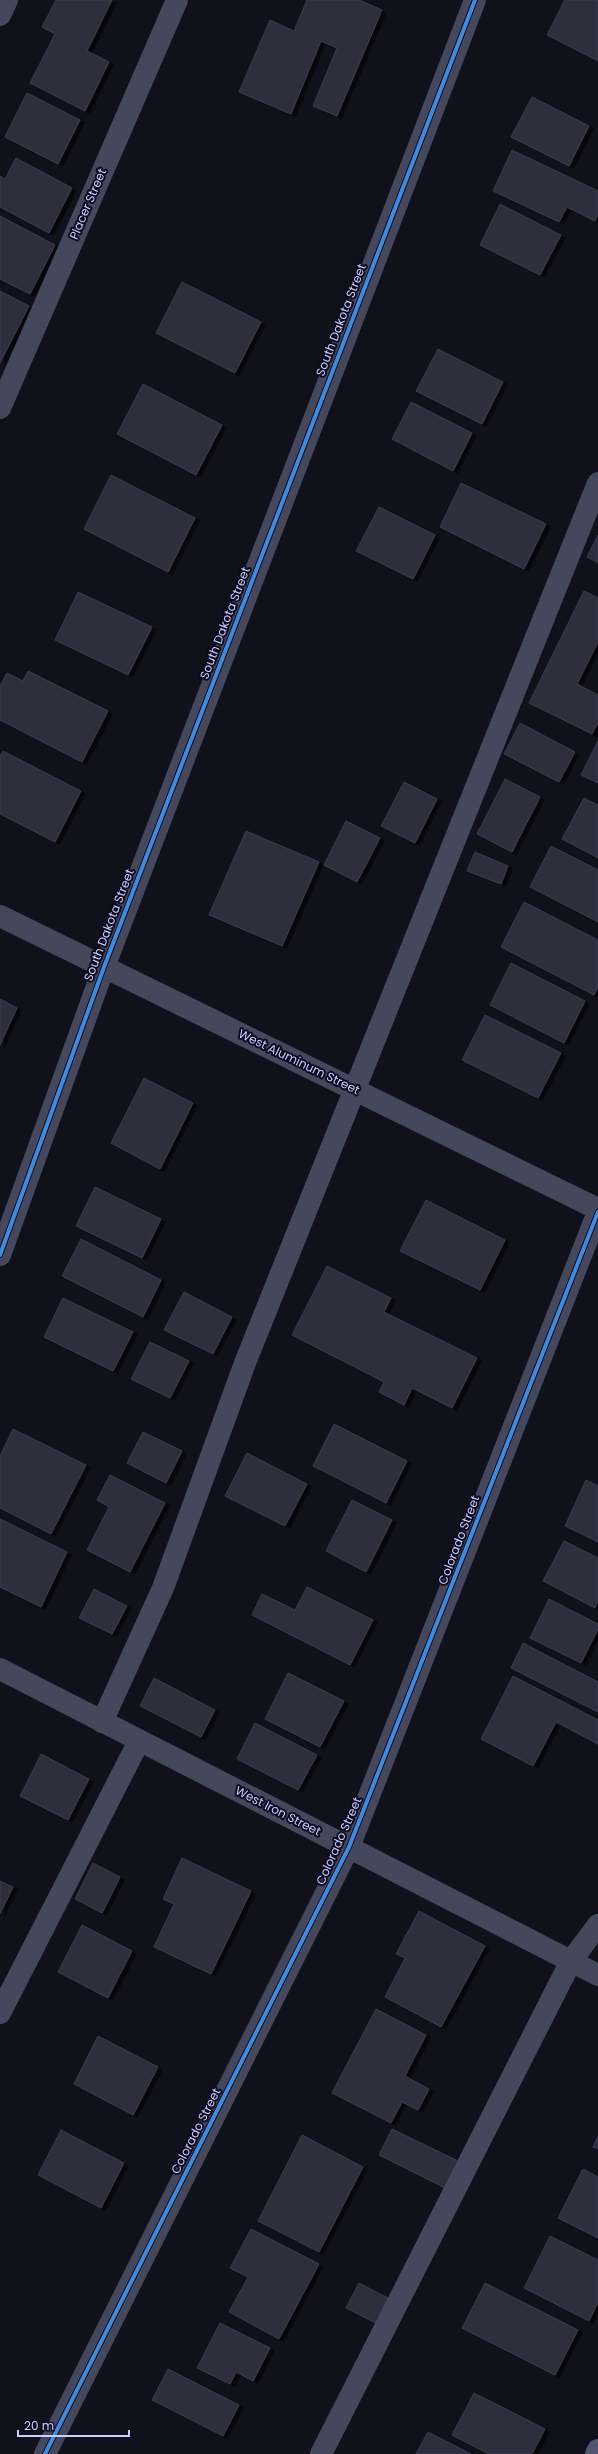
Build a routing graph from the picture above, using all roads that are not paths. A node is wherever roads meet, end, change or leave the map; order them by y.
1 (7, 0) edge
2 (177, 0) edge
3 (475, 0) edge
4 (0, 15) edge
5 (0, 408) edge
6 (598, 483) edge
7 (0, 916) edge
8 (104, 967) junction
9 (356, 1090) junction
10 (598, 1209) edge
11 (598, 1212) edge
12 (0, 1255) edge
13 (0, 1669) edge
14 (102, 1722) junction
15 (139, 1741) junction
16 (349, 1847) junction
17 (598, 1925) edge
18 (571, 1961) junction
19 (598, 1974) edge
20 (0, 2013) edge
21 (598, 2450) edge
22 (45, 2454) edge
23 (321, 2454) edge
24 (596, 2454) edge

1 - 4 street
2 - 5 street, Placer Street
3 - 8 street, South Dakota Street
6 - 9 street
7 - 8 street, West Aluminum Street
8 - 9 street, West Aluminum Street
8 - 12 street, South Dakota Street
9 - 10 street, West Aluminum Street
9 - 14 street
11 - 16 street, Colorado Street
13 - 14 street, West Iron Street
14 - 15 street, West Iron Street
15 - 16 street, West Iron Street
15 - 20 street
16 - 18 street, West Iron Street
16 - 22 street, Colorado Street
17 - 18 street
18 - 19 street, West Iron Street
18 - 23 street
21 - 24 main road

